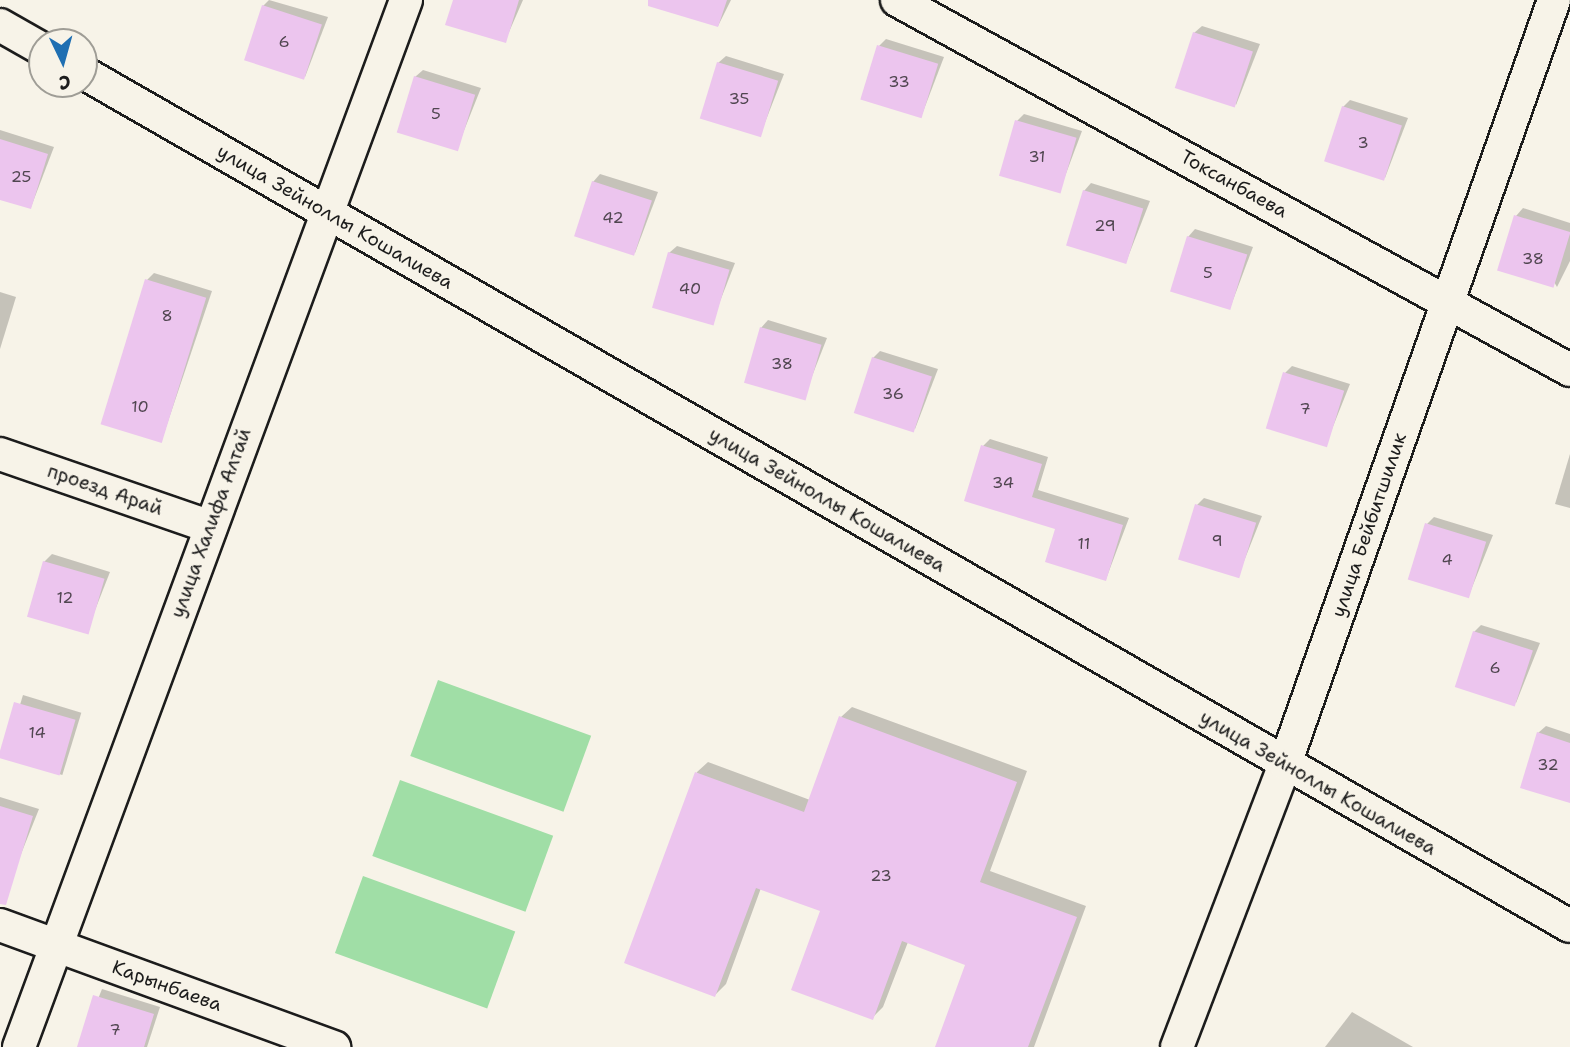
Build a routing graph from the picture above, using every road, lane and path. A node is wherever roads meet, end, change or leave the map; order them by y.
1 (406, 0) edge
2 (897, 0) edge
3 (1554, 0) edge
4 (0, 25) edge
5 (28, 41) edge
6 (98, 81) edge
7 (327, 211) junction
8 (1448, 301) junction
9 (1570, 370) edge
10 (0, 454) edge
11 (211, 527) junction
12 (1285, 764) junction
13 (0, 925) edge
14 (1570, 926) edge
15 (56, 945) junction
16 (19, 1047) edge
17 (334, 1047) edge
18 (1177, 1047) edge

1 - 7 street, улица Халифа Алтай
2 - 8 street, Токсанбаева
3 - 8 street, улица Бейбитшилик
4 - 5 street
6 - 7 street, улица Зейноллы Кошалиева
7 - 11 street, улица Халифа Алтай
7 - 12 street, улица Зейноллы Кошалиева
8 - 9 street, Токсанбаева
8 - 12 street, улица Бейбитшилик
10 - 11 street, проезд Арай
11 - 15 street, улица Халифа Алтай
12 - 14 street, улица Зейноллы Кошалиева
12 - 18 street, улица Бейбитшилик
13 - 15 street, Карынбаева
15 - 16 street, улица Халифа Алтай
15 - 17 street, Карынбаева

